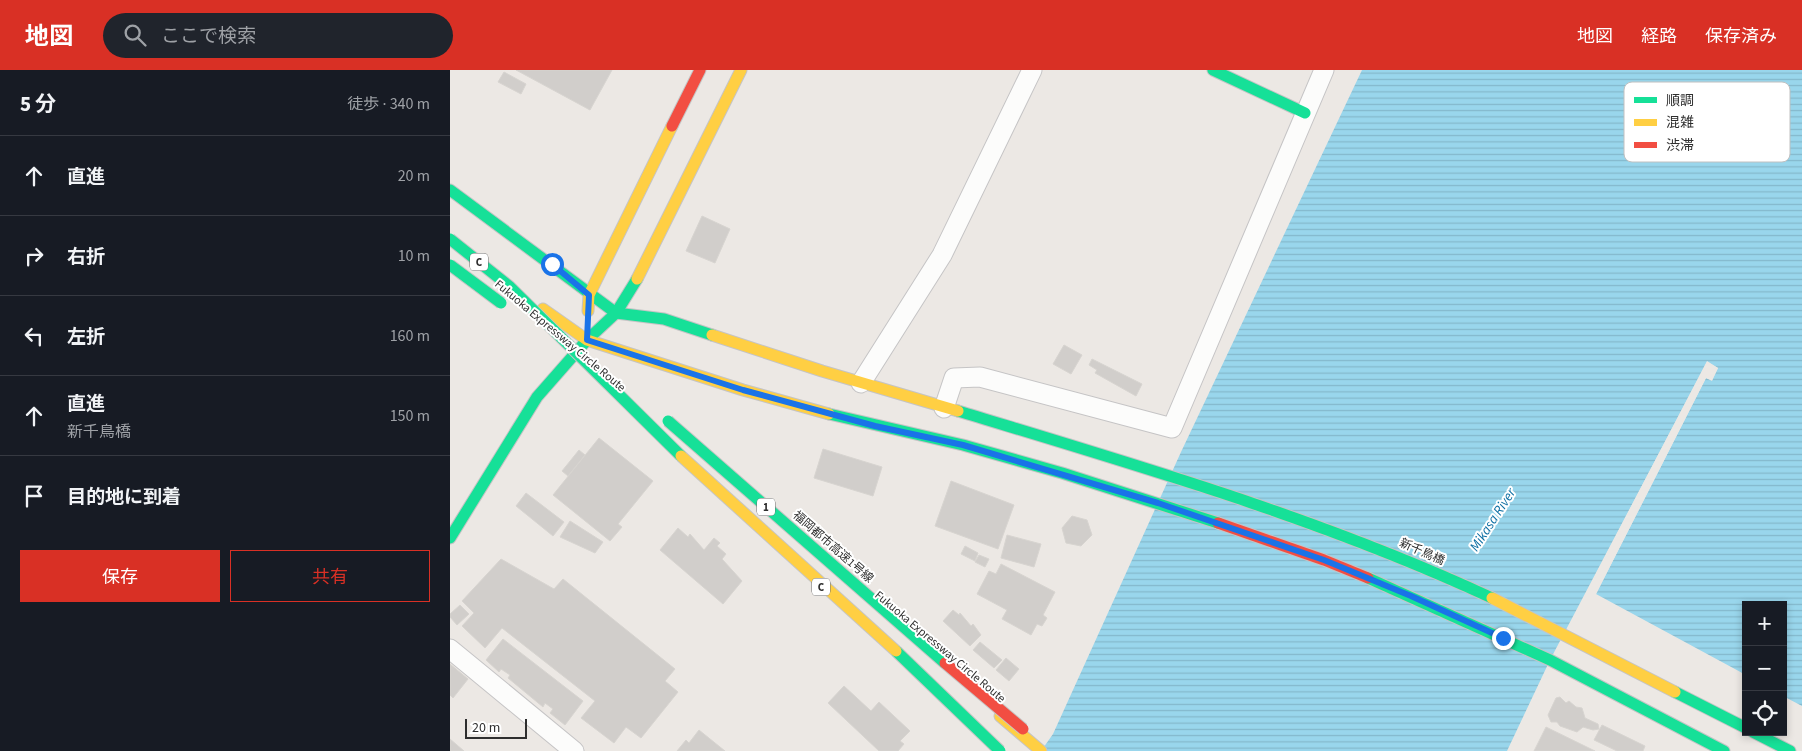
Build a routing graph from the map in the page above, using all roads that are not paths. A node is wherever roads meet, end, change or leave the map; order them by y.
1 (700, 70) edge
2 (741, 70) edge
3 (1032, 70) edge
4 (1213, 70) edge
5 (1324, 70) edge
6 (1304, 113) junction
7 (450, 190) edge
8 (450, 240) edge
9 (450, 265) edge
10 (509, 286) junction
11 (589, 295) junction
12 (513, 313) dead end
13 (616, 313) junction
14 (587, 340) junction
15 (558, 352) dead end
16 (861, 383) junction
17 (629, 388) dead end
18 (944, 408) junction
19 (660, 413) dead end
20 (650, 431) junction
21 (450, 538) edge
22 (450, 649) edge
23 (1742, 726) edge
24 (1762, 736) edge
25 (574, 751) edge
26 (982, 751) edge
27 (1000, 751) edge
28 (1041, 751) edge
29 (1048, 751) edge
30 (1724, 751) edge
31 (1790, 751) edge

1 - 11 main road
2 - 13 main road
3 - 16 street
4 - 6 main road
5 - 6 street
6 - 18 street
7 - 11 main road
8 - 10 main road, Fukuoka Expressway Circle Route / C, bridge
8 - 14 main road
9 - 12 main road, Fukuoka Expressway Circle Route, bridge
10 - 17 main road, bridge
10 - 27 main road, Fukuoka Expressway Circle Route / C, bridge
11 - 13 main road
11 - 14 main road
13 - 14 main road
13 - 16 main road, 新千鳥橋
14 - 21 main road
14 - 30 main road
15 - 20 main road, Fukuoka Expressway Circle Route / 1
16 - 18 main road, 新千鳥橋
18 - 23 main road, 新千鳥橋
19 - 29 main road, 福岡都市高速1号線 / 1, bridge
20 - 26 main road, Fukuoka Expressway Circle Route / C, bridge
20 - 28 main road, Fukuoka Expressway Circle Route / 1, bridge
22 - 25 street
24 - 31 main road

